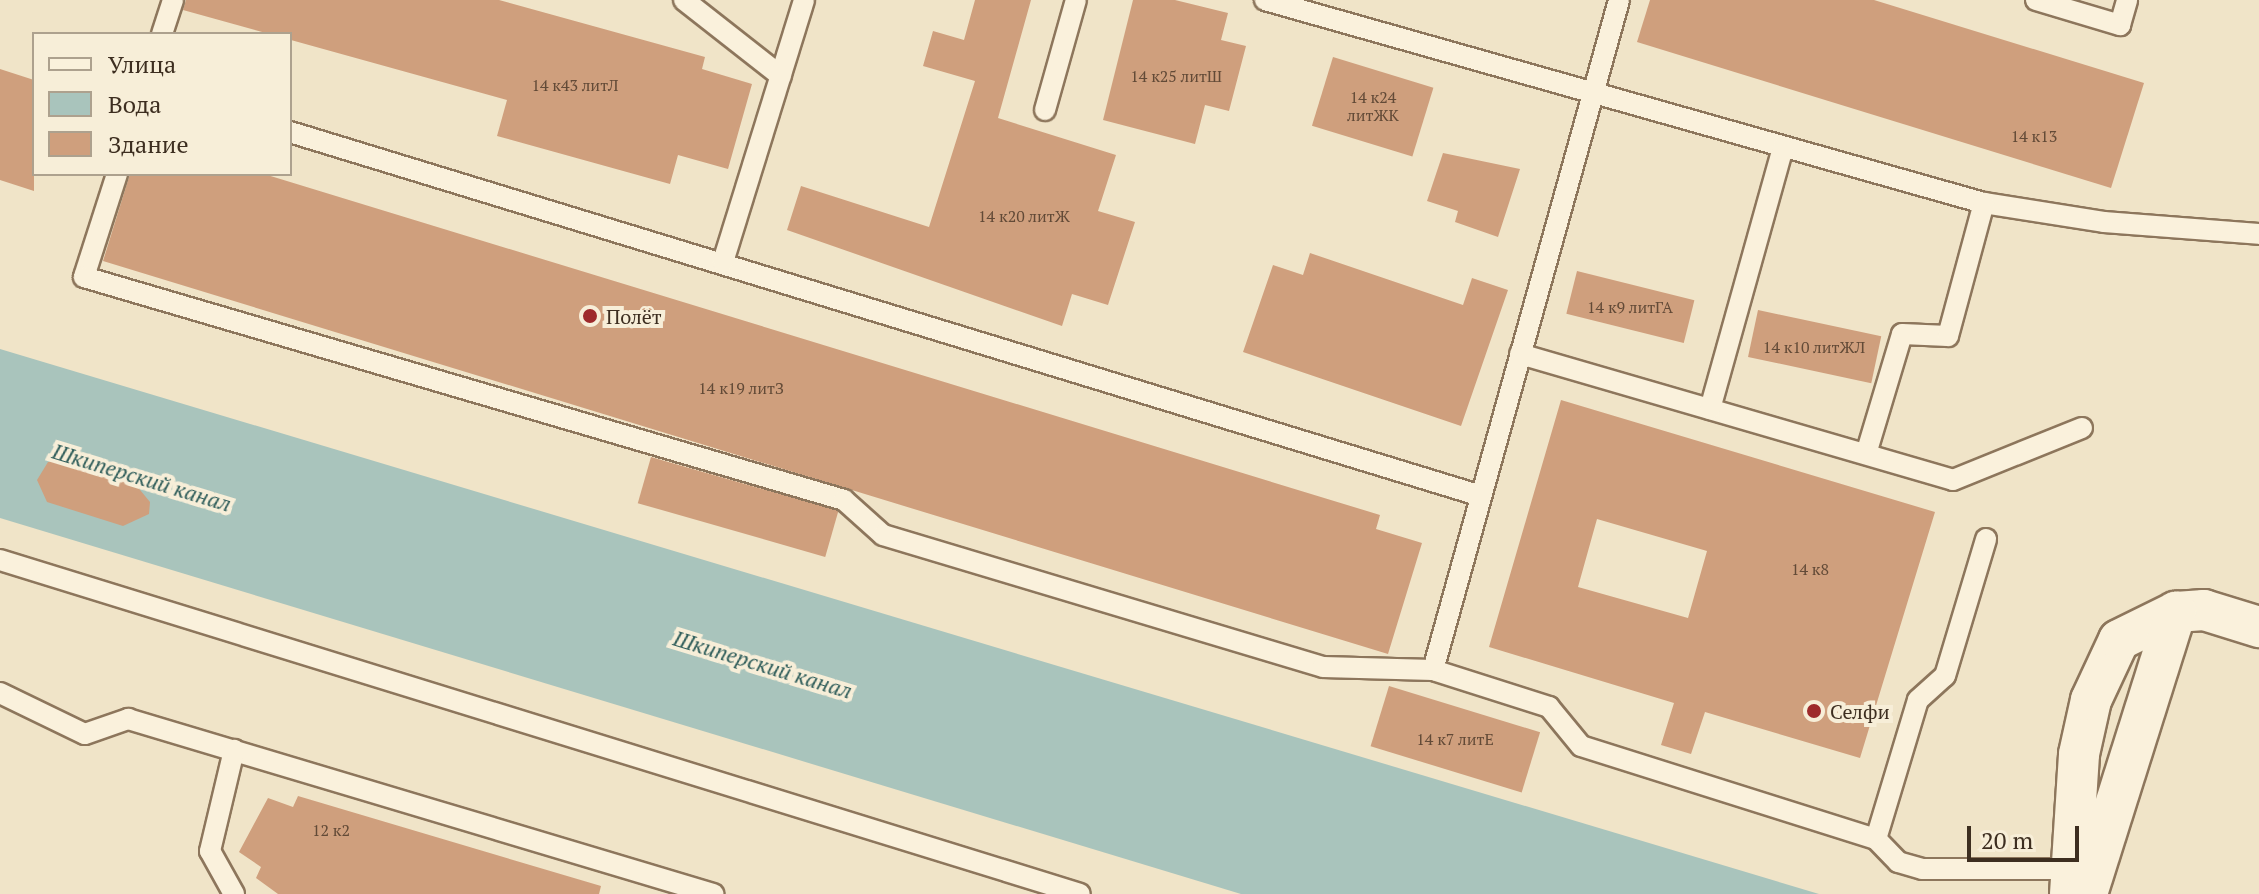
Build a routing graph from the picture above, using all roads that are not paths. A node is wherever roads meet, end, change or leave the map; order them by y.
1 (173, 0) edge
2 (684, 0) edge
3 (804, 0) edge
4 (1076, 0) edge
5 (1265, 0) edge
6 (1619, 0) edge
7 (2036, 0) edge
8 (2127, 0) edge
9 (163, 32) edge
10 (781, 76) junction
11 (1590, 97) junction
12 (1045, 110) dead end
13 (292, 133) edge
14 (1783, 148) junction
15 (116, 176) edge
16 (1984, 203) junction
17 (2259, 234) edge
18 (723, 262) junction
19 (1520, 354) junction
20 (1710, 409) junction
21 (2082, 428) dead end
22 (1866, 454) junction
23 (1481, 496) junction
24 (1986, 539) dead end
25 (0, 560) edge
26 (2176, 612) junction
27 (2259, 627) edge
28 (1433, 670) junction
29 (0, 693) edge
30 (234, 750) junction
31 (1876, 839) junction
32 (2076, 886) edge
33 (234, 894) edge
34 (713, 894) edge
35 (1080, 894) edge

1 - 9 lane
2 - 10 lane
3 - 10 lane
4 - 12 lane
5 - 11 lane
6 - 11 lane
7 - 8 lane
10 - 18 lane
11 - 14 lane
11 - 19 lane
13 - 18 lane
14 - 16 lane
14 - 20 lane
15 - 28 lane
16 - 17 lane
16 - 22 lane
18 - 23 lane
19 - 20 lane
19 - 23 lane
20 - 22 lane
21 - 22 lane
23 - 28 lane
24 - 31 lane
25 - 35 lane
26 - 27 street
26 - 32 street
26 - 32 street
28 - 31 lane
29 - 30 lane
30 - 33 lane
30 - 34 lane
31 - 32 lane

